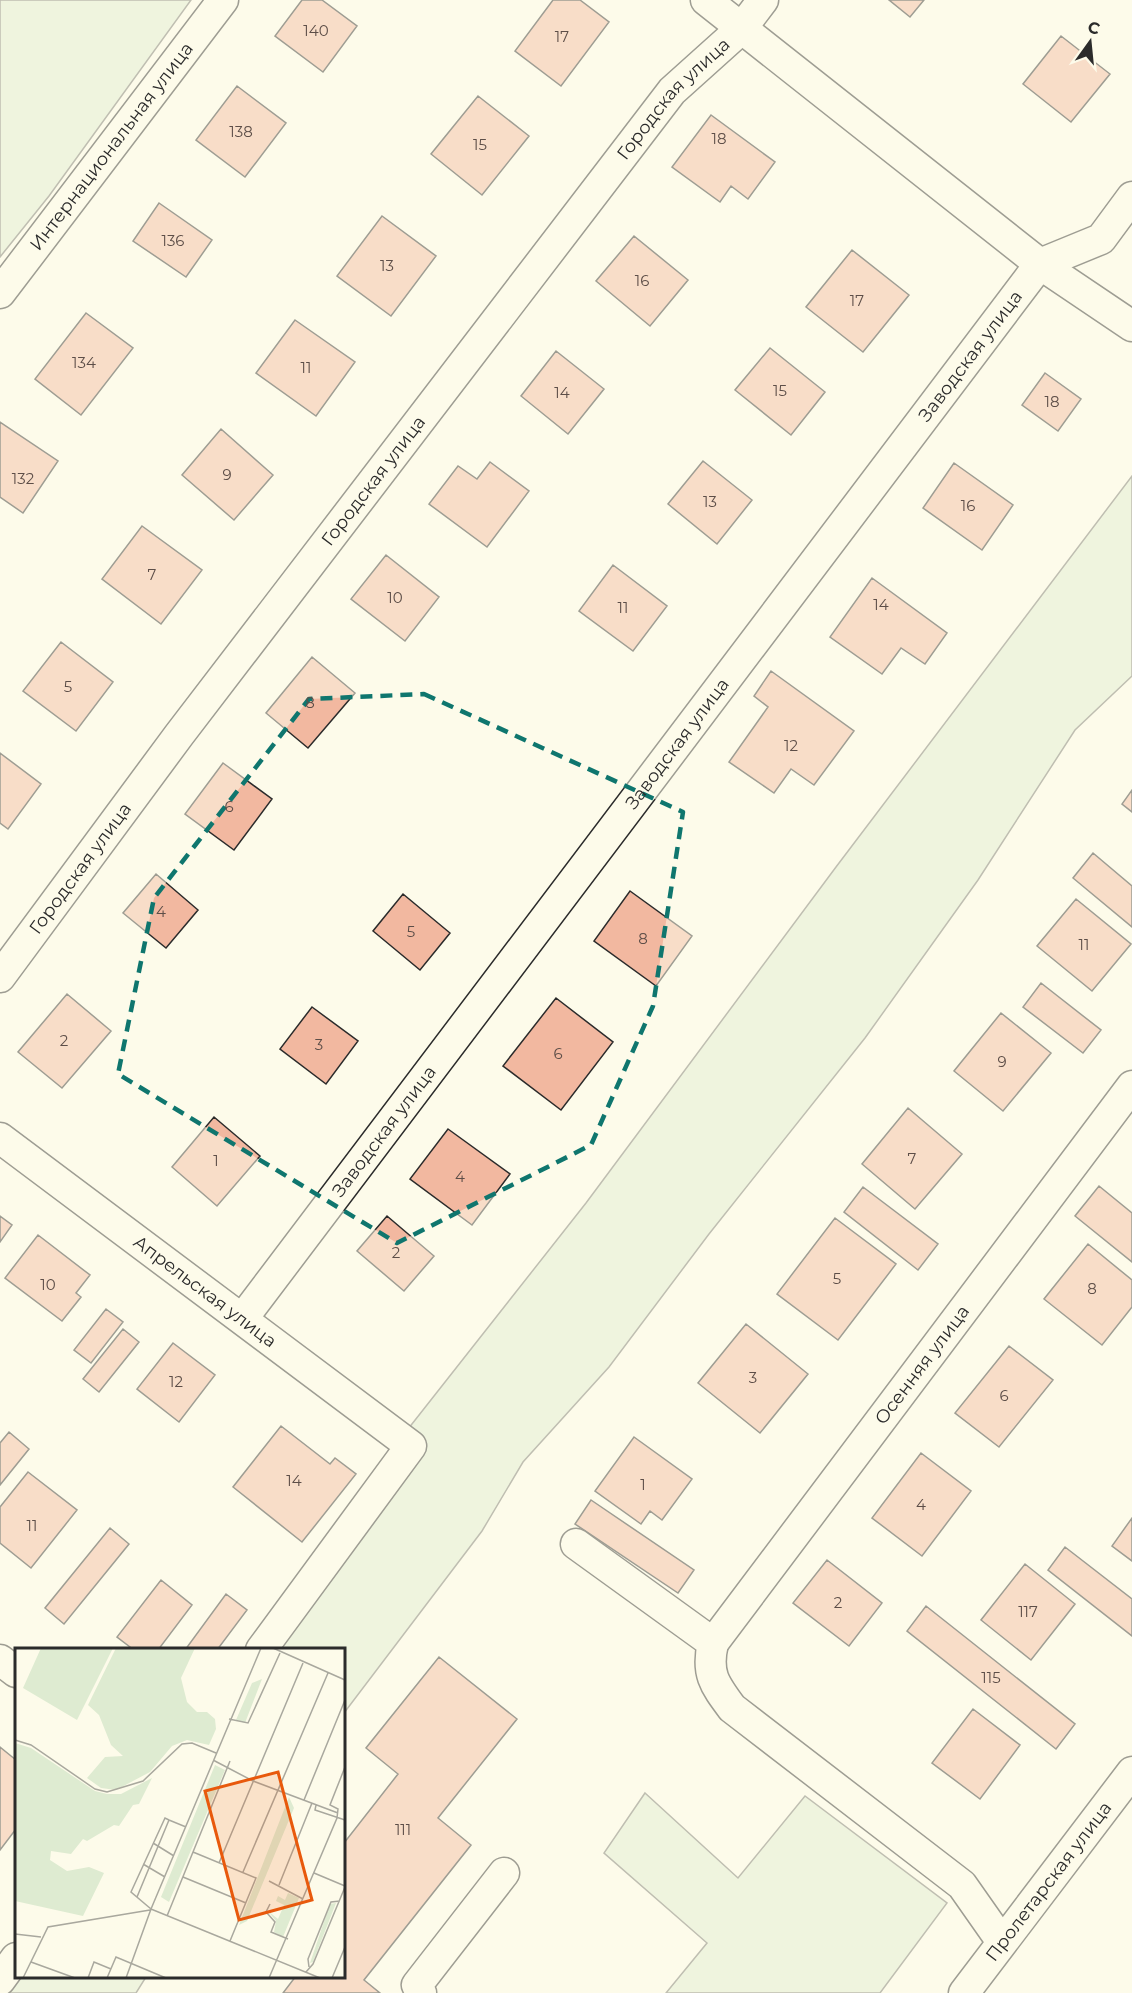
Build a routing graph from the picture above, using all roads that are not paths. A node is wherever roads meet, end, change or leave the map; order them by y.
1 (223, 0) edge
2 (706, 0) edge
3 (763, 0) edge
4 (741, 29) junction
5 (1132, 197) edge
6 (1040, 264) junction
7 (0, 293) edge
8 (1132, 326) edge
9 (0, 977) edge
10 (1132, 1086) edge
11 (0, 1138) edge
12 (243, 1318) junction
13 (576, 1544) dead end
14 (713, 1643) junction
15 (262, 1648) edge
16 (0, 1660) edge
17 (15, 1671) edge
18 (1132, 1772) edge
19 (504, 1873) dead end
20 (1002, 1942) junction
21 (15, 1959) edge
22 (0, 1980) edge
23 (421, 1993) edge
24 (964, 1993) edge

1 - 7 street, Интернациональная улица
2 - 4 street
3 - 4 street, Городская улица
4 - 6 street
4 - 9 street, Городская улица
5 - 6 street
6 - 8 street
6 - 12 street, Заводская улица
10 - 14 street, Осенняя улица
11 - 12 street, Апрельская улица
12 - 15 street, Апрельская улица
13 - 14 street
14 - 20 street
16 - 17 street
18 - 20 street, Пролетарская улица
19 - 23 street
20 - 24 street, Пролетарская улица
21 - 22 street

